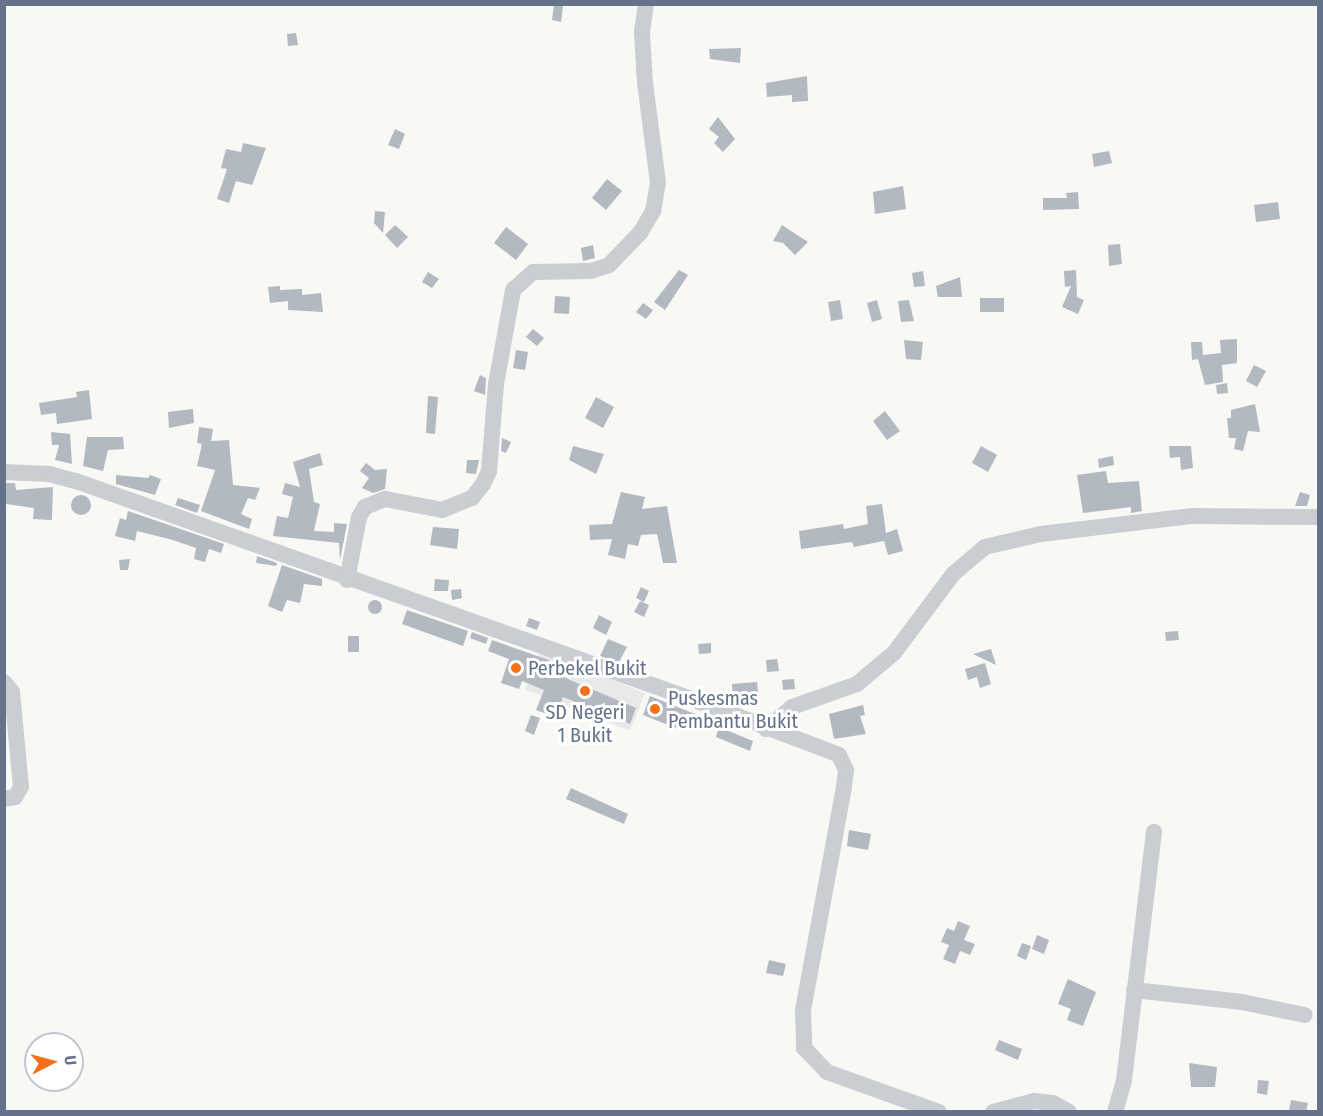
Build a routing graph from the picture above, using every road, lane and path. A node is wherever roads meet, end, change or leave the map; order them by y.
1 (646, 4) edge
2 (4, 472) edge
3 (1318, 517) edge
4 (347, 580) junction
5 (4, 682) edge
6 (766, 729) junction
7 (4, 799) edge
8 (1154, 832) dead end
9 (1134, 990) junction
10 (1305, 1015) dead end
11 (939, 1112) edge
12 (993, 1112) edge
13 (1069, 1112) edge
14 (1115, 1112) edge

1 - 4 street
2 - 4 street
3 - 6 street
4 - 6 street
5 - 7 street
6 - 11 street
8 - 9 street
9 - 10 street
9 - 14 street
12 - 13 street

